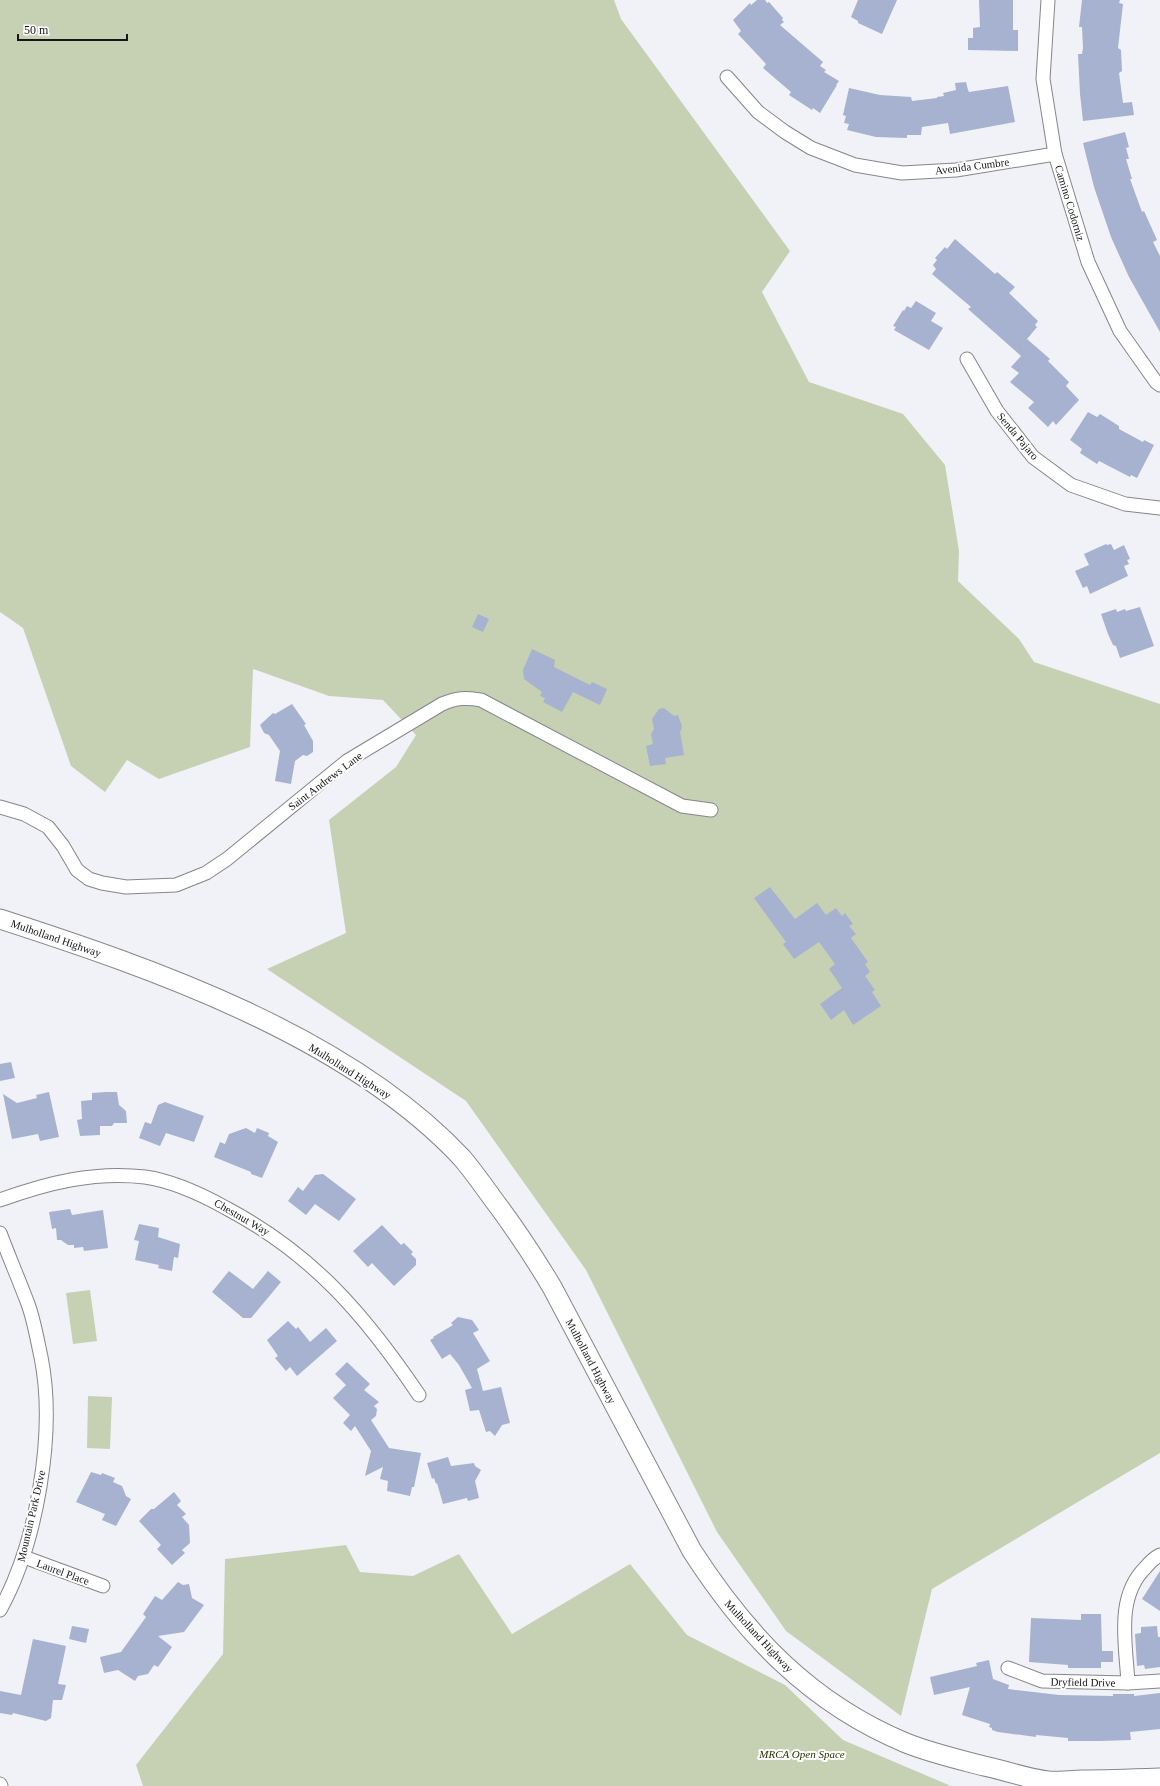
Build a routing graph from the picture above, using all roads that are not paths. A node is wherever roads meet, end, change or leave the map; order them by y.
1 (1048, 0) edge
2 (727, 77) dead end
3 (1055, 154) junction
4 (967, 359) dead end
5 (1160, 385) edge
6 (1160, 508) edge
7 (0, 807) edge
8 (711, 810) dead end
9 (0, 919) edge
10 (0, 1200) edge
11 (0, 1233) edge
12 (419, 1395) dead end
13 (1160, 1555) edge
14 (24, 1557) junction
15 (103, 1586) dead end
16 (0, 1610) edge
17 (1008, 1668) dead end
18 (1160, 1681) edge
19 (1128, 1683) junction
20 (1160, 1778) edge
21 (1047, 1783) edge

1 - 3 street, Camino Codorniz
2 - 3 street, Avenida Cumbre
3 - 5 street, Camino Codorniz
4 - 6 street, Senda Pajaro
7 - 8 street, Saint Andrews Lane
9 - 21 main road, Mulholland Highway
10 - 12 street, Chestnut Way
11 - 14 street, Mountain Park Drive
13 - 19 street
14 - 15 street, Laurel Place
14 - 16 street, Mountain Park Drive
17 - 19 street, Dryfield Drive
18 - 19 street, Dryfield Drive
20 - 21 main road, Mulholland Highway

